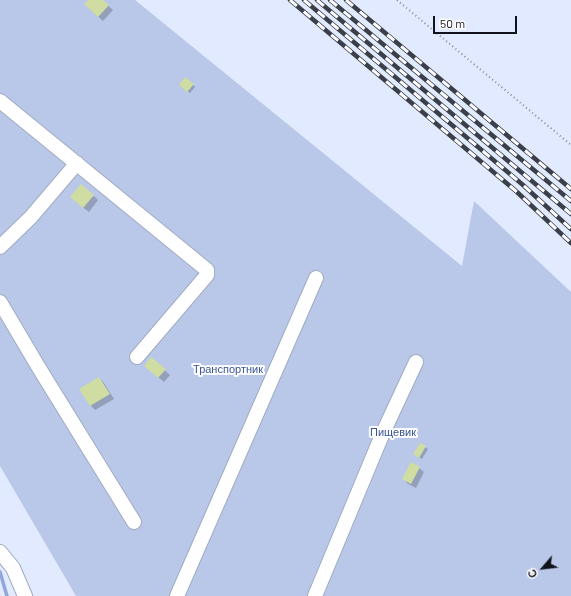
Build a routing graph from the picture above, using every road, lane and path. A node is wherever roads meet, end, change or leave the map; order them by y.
1 (397, 0) edge
2 (0, 100) edge
3 (571, 145) edge
4 (77, 163) junction
5 (0, 247) edge
6 (316, 278) dead end
7 (0, 302) edge
8 (137, 356) dead end
9 (416, 362) dead end
10 (134, 522) dead end
11 (0, 552) edge
12 (25, 596) edge
13 (177, 596) edge
14 (315, 596) edge

1 - 3 path
2 - 4 lane
4 - 5 lane
4 - 8 lane
6 - 13 lane
7 - 10 lane
9 - 14 lane
11 - 12 lane

